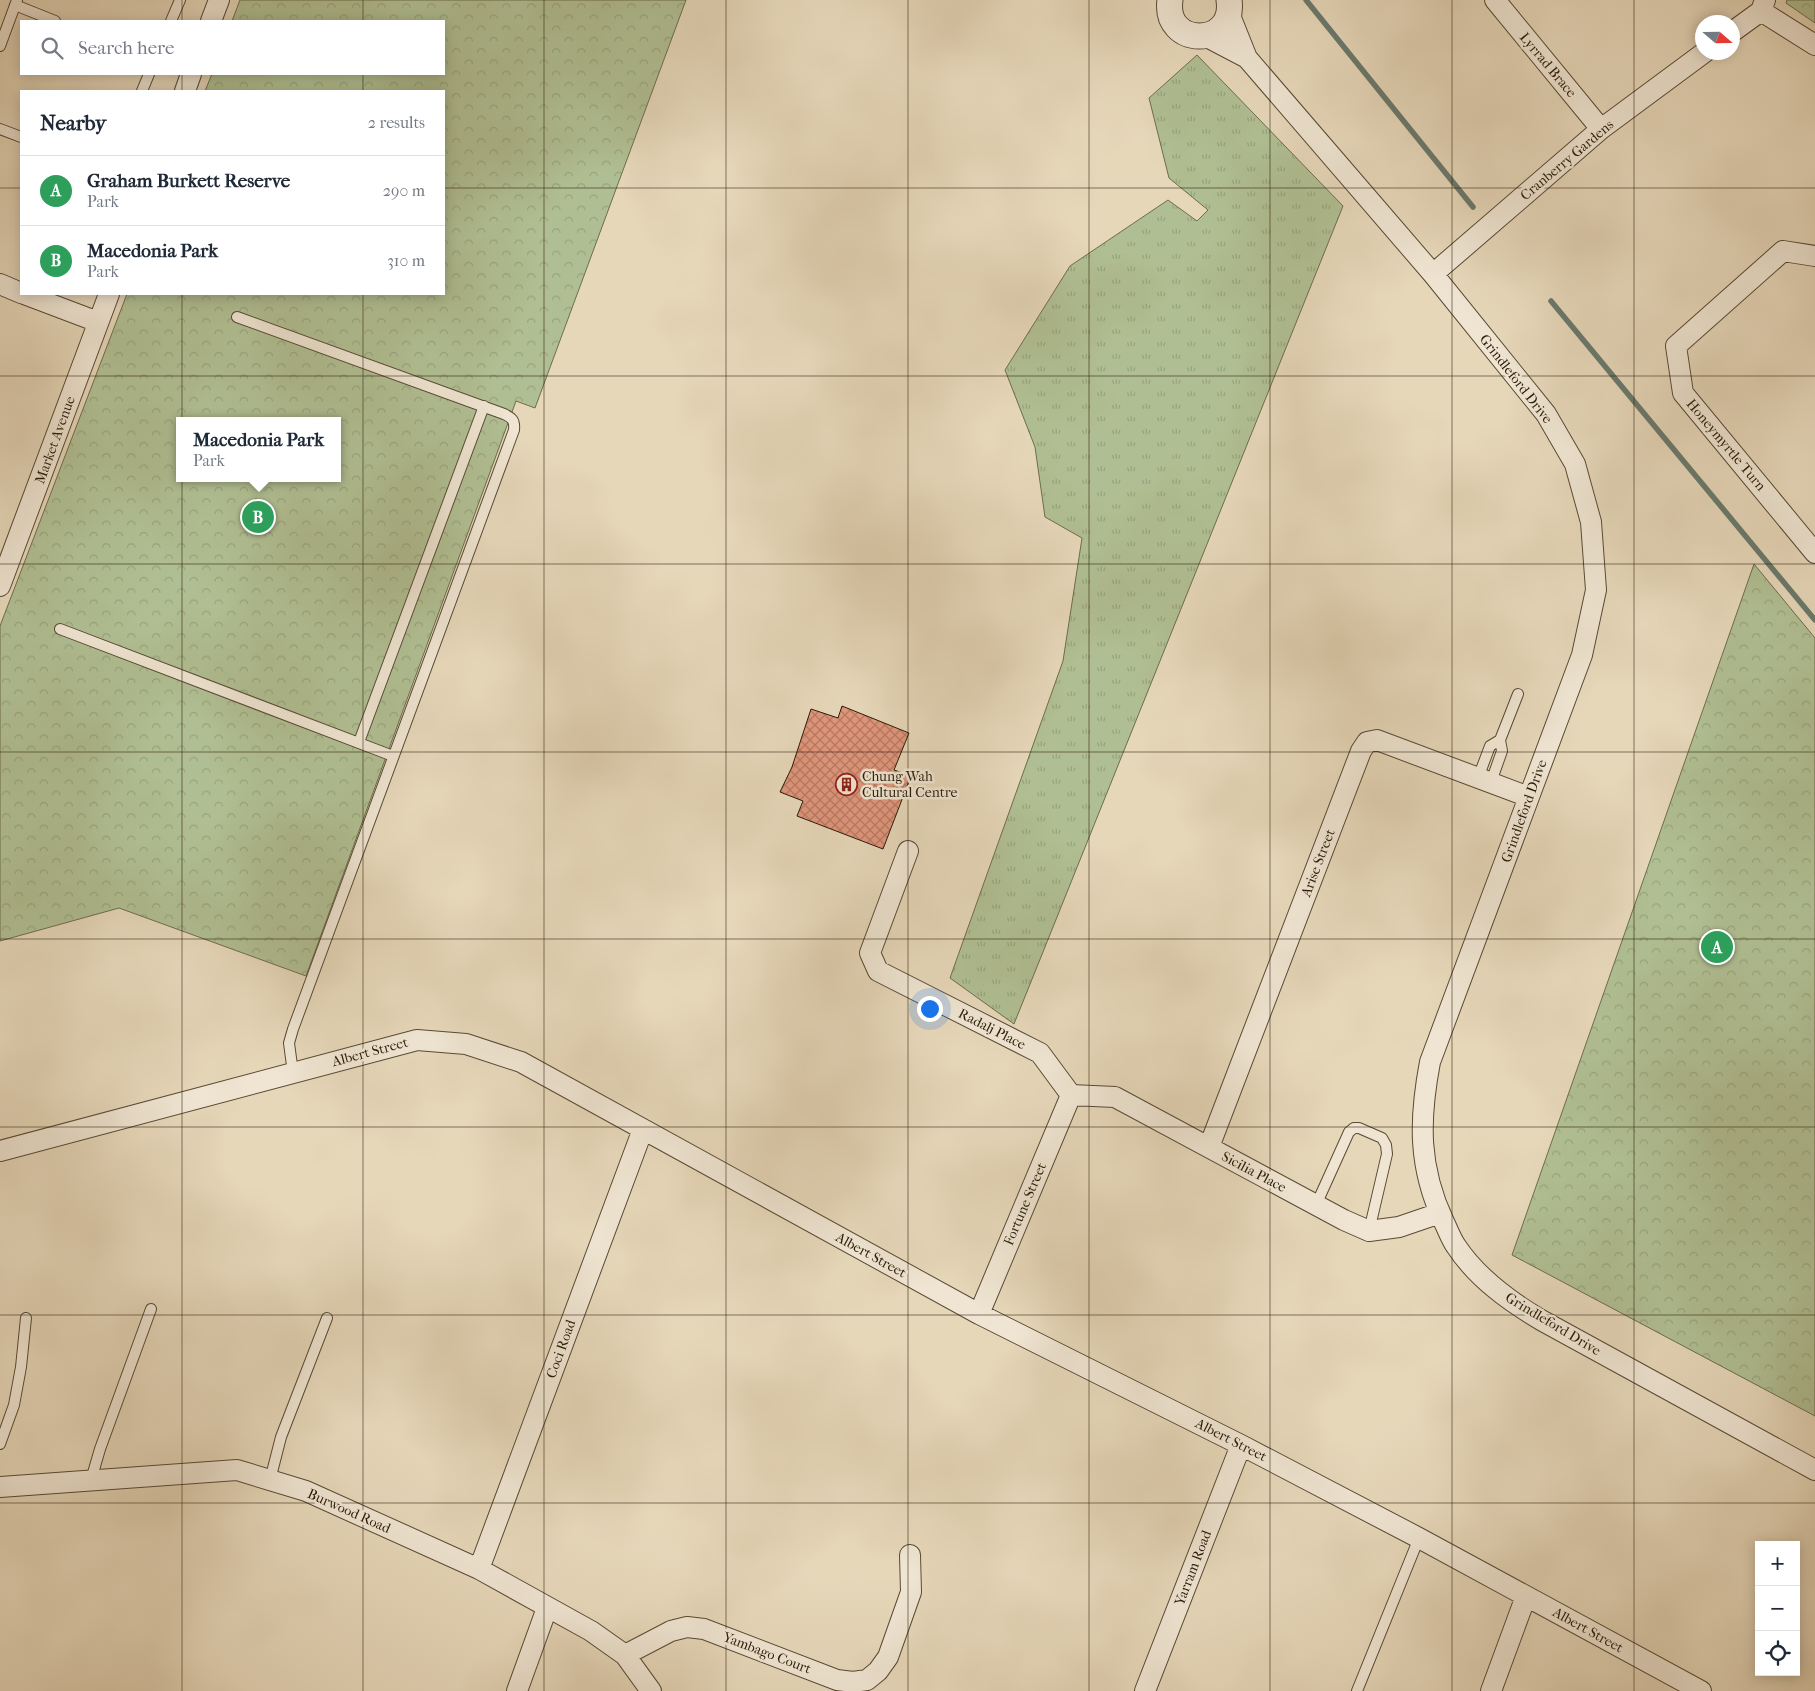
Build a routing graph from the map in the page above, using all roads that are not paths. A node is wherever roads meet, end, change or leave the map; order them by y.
1 (180, 0) edge
2 (219, 0) edge
3 (1494, 0) edge
4 (1169, 1) edge
5 (16, 3) edge
6 (1230, 4) edge
7 (1763, 6) edge
8 (53, 20) edge
9 (171, 20) edge
10 (211, 20) edge
11 (1740, 25) edge
12 (1206, 36) junction
13 (1815, 45) edge
14 (0, 46) edge
15 (1247, 58) junction
16 (1695, 59) edge
17 (149, 75) edge
18 (191, 75) edge
19 (142, 90) edge
20 (184, 90) edge
21 (0, 129) edge
22 (1601, 129) junction
23 (20, 137) edge
24 (1815, 256) edge
25 (1433, 274) junction
26 (0, 284) edge
27 (20, 292) edge
28 (28, 295) edge
29 (109, 295) edge
30 (236, 316) dead end
31 (98, 322) junction
32 (484, 406) junction
33 (1815, 553) edge
34 (0, 586) edge
35 (60, 629) dead end
36 (1518, 694) dead end
37 (359, 742) junction
38 (393, 756) junction
39 (1485, 780) junction
40 (1529, 797) junction
41 (908, 851) dead end
42 (292, 1073) junction
43 (1071, 1095) junction
44 (643, 1129) junction
45 (1209, 1148) junction
46 (0, 1151) edge
47 (1316, 1205) junction
48 (1440, 1213) junction
49 (1369, 1231) junction
50 (151, 1309) dead end
51 (978, 1314) junction
52 (26, 1318) dead end
53 (327, 1318) dead end
54 (0, 1444) edge
55 (1241, 1445) junction
56 (1815, 1470) edge
57 (91, 1480) junction
58 (270, 1480) junction
59 (0, 1487) edge
60 (1419, 1538) junction
61 (910, 1555) dead end
62 (479, 1569) junction
63 (1526, 1596) junction
64 (548, 1608) junction
65 (625, 1655) junction
66 (517, 1691) edge
67 (651, 1691) edge
68 (1145, 1691) edge
69 (1357, 1691) edge
70 (1491, 1691) edge
71 (1701, 1691) edge

1 - 9 lane
2 - 10 street
3 - 22 street, Lyrrad Brace
4 - 12 street, Grindleford Drive
5 - 8 lane
5 - 14 lane
6 - 12 street, Grindleford Drive
6 - 15 street, Grindleford Drive
7 - 11 street
7 - 13 street
12 - 15 street, Grindleford Drive
15 - 25 street, Grindleford Drive
16 - 22 street, Cranberry Gardens
17 - 19 lane
18 - 20 street
21 - 23 lane
22 - 25 street, Cranberry Gardens
24 - 33 street, Honeymyrtle Turn
25 - 40 street, Grindleford Drive
26 - 27 street
28 - 31 street
29 - 31 street, Market Avenue
30 - 32 lane
31 - 34 street, Market Avenue
32 - 37 lane
32 - 38 lane
35 - 37 lane
36 - 39 lane
37 - 38 lane
38 - 42 lane
39 - 40 street, Arise Street
39 - 45 street, Arise Street
40 - 48 street, Grindleford Drive
41 - 43 street, Radalj Place
42 - 44 street, Albert Street
42 - 46 street, Albert Street
43 - 45 street, Sicilia Place
43 - 51 street, Fortune Street
44 - 51 street, Albert Street
44 - 62 street, Coci Road
45 - 47 street, Sicilia Place
47 - 49 street, Sicilia Place
47 - 49 lane
48 - 49 street
48 - 56 street, Grindleford Drive
50 - 57 lane
51 - 55 street, Albert Street
52 - 54 lane
53 - 58 lane
55 - 60 street, Albert Street
55 - 68 street, Yarram Road
57 - 58 street, Burwood Road
57 - 59 street, Burwood Road
58 - 62 street, Burwood Road
60 - 63 street, Albert Street
60 - 69 lane
61 - 65 street, Yambago Court
62 - 64 street, Burwood Road
63 - 70 street
63 - 71 street, Albert Street
64 - 65 street, Burwood Road
64 - 66 street
65 - 67 street, Burwood Road

